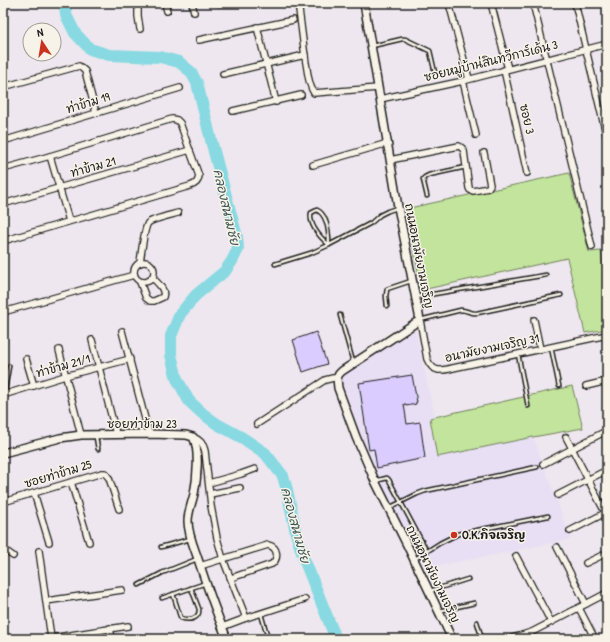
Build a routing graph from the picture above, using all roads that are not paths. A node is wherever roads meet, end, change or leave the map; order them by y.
1 (138, 3) edge
2 (165, 3) edge
3 (192, 3) edge
4 (298, 3) edge
5 (364, 3) edge
6 (448, 3) edge
7 (491, 3) edge
8 (533, 3) edge
9 (575, 3) edge
10 (167, 11) dead end
11 (194, 12) dead end
12 (292, 20) dead end
13 (258, 27) junction
14 (140, 29) dead end
15 (199, 40) dead end
16 (607, 44) edge
17 (372, 46) junction
18 (586, 49) junction
19 (305, 55) junction
20 (546, 60) junction
21 (266, 63) junction
22 (506, 69) junction
23 (435, 73) dead end
24 (223, 74) dead end
25 (466, 80) junction
26 (3, 87) edge
27 (180, 88) dead end
28 (378, 88) junction
29 (301, 95) dead end
30 (380, 99) junction
31 (276, 102) junction
32 (233, 111) dead end
33 (96, 112) junction
34 (476, 135) dead end
35 (607, 138) edge
36 (3, 140) edge
37 (388, 143) junction
38 (190, 150) junction
39 (484, 153) dead end
40 (50, 156) junction
41 (390, 160) junction
42 (313, 165) dead end
43 (466, 167) junction
44 (3, 170) edge
45 (528, 173) dead end
46 (59, 188) junction
47 (427, 196) dead end
48 (3, 204) edge
49 (398, 207) junction
50 (178, 213) dead end
51 (69, 221) junction
52 (3, 241) edge
53 (329, 245) junction
54 (592, 247) dead end
55 (140, 263) junction
56 (275, 264) dead end
57 (134, 274) junction
58 (546, 275) dead end
59 (152, 277) junction
60 (412, 280) junction
61 (140, 282) junction
62 (561, 295) dead end
63 (415, 298) junction
64 (387, 306) dead end
65 (3, 312) edge
66 (340, 315) dead end
67 (420, 320) junction
68 (534, 320) dead end
69 (122, 331) dead end
70 (607, 335) edge
71 (92, 340) dead end
72 (552, 347) junction
73 (59, 350) dead end
74 (540, 350) junction
75 (518, 354) junction
76 (26, 359) dead end
77 (130, 359) junction
78 (353, 363) junction
79 (9, 366) dead end
80 (99, 368) junction
81 (66, 376) junction
82 (336, 378) junction
83 (607, 381) edge
84 (34, 386) junction
85 (559, 386) dead end
86 (586, 386) dead end
87 (4, 394) edge
88 (528, 406) dead end
89 (257, 424) dead end
90 (606, 431) dead end
91 (96, 434) junction
92 (116, 434) junction
93 (149, 434) junction
94 (81, 435) junction
95 (193, 437) junction
96 (566, 437) dead end
97 (98, 449) dead end
98 (572, 449) junction
99 (3, 453) edge
100 (543, 464) dead end
101 (537, 467) dead end
102 (255, 469) dead end
103 (607, 470) edge
104 (587, 480) junction
105 (375, 481) junction
106 (71, 482) junction
107 (209, 483) junction
108 (240, 488) dead end
109 (34, 493) junction
110 (210, 494) junction
111 (558, 495) dead end
112 (3, 502) edge
113 (401, 502) junction
114 (388, 508) junction
115 (119, 509) dead end
116 (606, 514) edge
117 (548, 516) dead end
118 (570, 531) dead end
119 (191, 539) junction
120 (49, 542) dead end
121 (89, 542) dead end
122 (162, 547) dead end
123 (557, 547) dead end
124 (3, 549) edge
125 (39, 551) dead end
126 (427, 551) junction
127 (607, 553) edge
128 (13, 556) dead end
129 (516, 556) dead end
130 (197, 558) junction
131 (223, 559) junction
132 (414, 560) junction
133 (586, 563) dead end
134 (200, 566) junction
135 (231, 578) junction
136 (468, 579) dead end
137 (206, 583) junction
138 (139, 585) dead end
139 (191, 588) junction
140 (122, 590) dead end
141 (429, 591) junction
142 (607, 593) edge
143 (173, 594) junction
144 (162, 598) dead end
145 (305, 599) dead end
146 (46, 601) junction
147 (474, 603) dead end
148 (586, 604) junction
149 (579, 608) junction
150 (439, 611) junction
151 (261, 613) junction
152 (246, 618) junction
153 (477, 622) dead end
154 (551, 622) junction
155 (128, 626) dead end
156 (222, 627) junction
157 (110, 628) junction
158 (594, 637) dead end
159 (52, 638) edge
160 (268, 638) dead end
161 (112, 639) edge
162 (227, 639) edge
163 (452, 639) edge
164 (482, 639) edge
165 (509, 639) edge

1 - 14 street
2 - 10 street
3 - 11 street
4 - 19 street
5 - 17 street, ถนนอนามัยงามเจริญ
6 - 25 street
7 - 22 street, ซอย 3
8 - 20 street
9 - 18 street
12 - 13 street
13 - 15 street
13 - 21 street
16 - 18 street, ซอยหมู่บ้าน่สินทวีการ์เด้น 3
17 - 23 lane
17 - 28 street, ถนนอนามัยงามเจริญ
18 - 20 street, ซอยหมู่บ้าน่สินทวีการ์เด้น 3
18 - 35 street
19 - 21 street
19 - 28 street
20 - 22 street, ซอยหมู่บ้าน่สินทวีการ์เด้น 3
20 - 54 street
21 - 24 street
21 - 31 street
22 - 25 street, ซอยหมู่บ้าน่สินทวีการ์เด้น 3
22 - 45 street, ซอย 3
25 - 30 street, ซอยหมู่บ้าน่สินทวีการ์เด้น 3
25 - 34 street
26 - 33 street
27 - 33 street, ท่าข้าม 19
28 - 30 street, ถนนอนามัยงามเจริญ
29 - 31 street
30 - 37 street, ถนนอนามัยงามเจริญ
31 - 32 street
33 - 36 street, ท่าข้าม 19
37 - 41 street, ถนนอนามัยงามเจริญ
37 - 42 street
38 - 40 street
38 - 46 street, ท่าข้าม 21
38 - 51 street
39 - 43 street
40 - 44 street
40 - 46 street
41 - 43 street
41 - 49 street, ถนนอนามัยงามเจริญ
43 - 47 lane
46 - 48 street, ท่าข้าม 21
46 - 51 street
49 - 53 lane
49 - 60 street, ถนนอนามัยงามเจริญ
50 - 55 street
51 - 52 street
53 - 53 lane
53 - 56 lane
55 - 57 street
55 - 59 street
57 - 61 street
57 - 65 street
58 - 63 lane
59 - 61 street
59 - 61 street
60 - 63 street, ถนนอนามัยงามเจริญ
60 - 64 lane
62 - 67 lane
63 - 67 street, ถนนอนามัยงามเจริญ
66 - 78 lane
67 - 75 street, อนามัยงามเจริญ 31
67 - 78 street, ถนนอนามัยงามเจริญ
68 - 74 street
69 - 77 street
70 - 72 street, อนามัยงามเจริญ 31
71 - 80 street
72 - 74 street, อนามัยงามเจริญ 31
72 - 85 lane
73 - 81 street
74 - 75 street, อนามัยงามเจริญ 31
75 - 88 lane
76 - 84 street
77 - 80 street, ท่าข้าม 21/1
77 - 93 street
78 - 82 street, ถนนอนามัยงามเจริญ
79 - 87 lane
80 - 81 street, ท่าข้าม 21/1
80 - 92 street
81 - 84 street, ท่าข้าม 21/1
81 - 94 street
82 - 89 street
82 - 105 street, ถนนอนามัยงามเจริญ
83 - 86 street
84 - 87 street, ท่าข้าม 21/1
90 - 98 street
91 - 92 street, ซอยท่าข้าม 23
91 - 94 street, ซอยท่าข้าม 23
91 - 97 lane
92 - 93 street, ซอยท่าข้าม 23
93 - 95 street, ซอยท่าข้าม 23
94 - 99 street, ซอยท่าข้าม 23
95 - 107 street
95 - 119 street, ซอยท่าข้าม 23
96 - 98 street
98 - 100 street
98 - 104 street
101 - 113 lane
102 - 107 street
103 - 104 street
104 - 111 street
104 - 116 street
105 - 113 lane
105 - 114 street, ถนนอนามัยงามเจริญ
106 - 109 street, ซอยท่าข้าม 25
106 - 115 street, ซอยท่าข้าม 25
106 - 121 street
107 - 110 street
108 - 110 street
109 - 112 street, ซอยท่าข้าม 25
109 - 120 street
110 - 131 street
113 - 114 lane
113 - 126 lane
114 - 132 street, ถนนอนามัยงามเจริญ
116 - 118 street
117 - 126 lane
119 - 122 lane
119 - 130 street, ซอยท่าข้าม 23
123 - 148 street
124 - 128 street
125 - 146 street
126 - 132 lane
127 - 133 street
129 - 154 street
130 - 134 street, ซอยท่าข้าม 23
130 - 138 lane
131 - 134 street
131 - 135 street
131 - 135 street
132 - 141 street, ถนนอนามัยงามเจริญ
134 - 137 street, ซอยท่าข้าม 23
135 - 152 street
136 - 141 lane
137 - 139 lane
137 - 156 street, ซอยท่าข้าม 23
139 - 143 lane
139 - 143 lane
140 - 146 street
141 - 150 street, ถนนอนามัยงามเจริญ
142 - 148 street
143 - 144 lane
145 - 151 street
146 - 159 street
147 - 150 lane
148 - 149 street
149 - 154 street
149 - 158 street
150 - 163 street, ถนนอนามัยงามเจริญ
151 - 152 street
151 - 160 lane
152 - 156 street
153 - 164 lane
154 - 165 street
155 - 157 street
156 - 162 street, ซอยท่าข้าม 23
157 - 159 street
157 - 161 street

